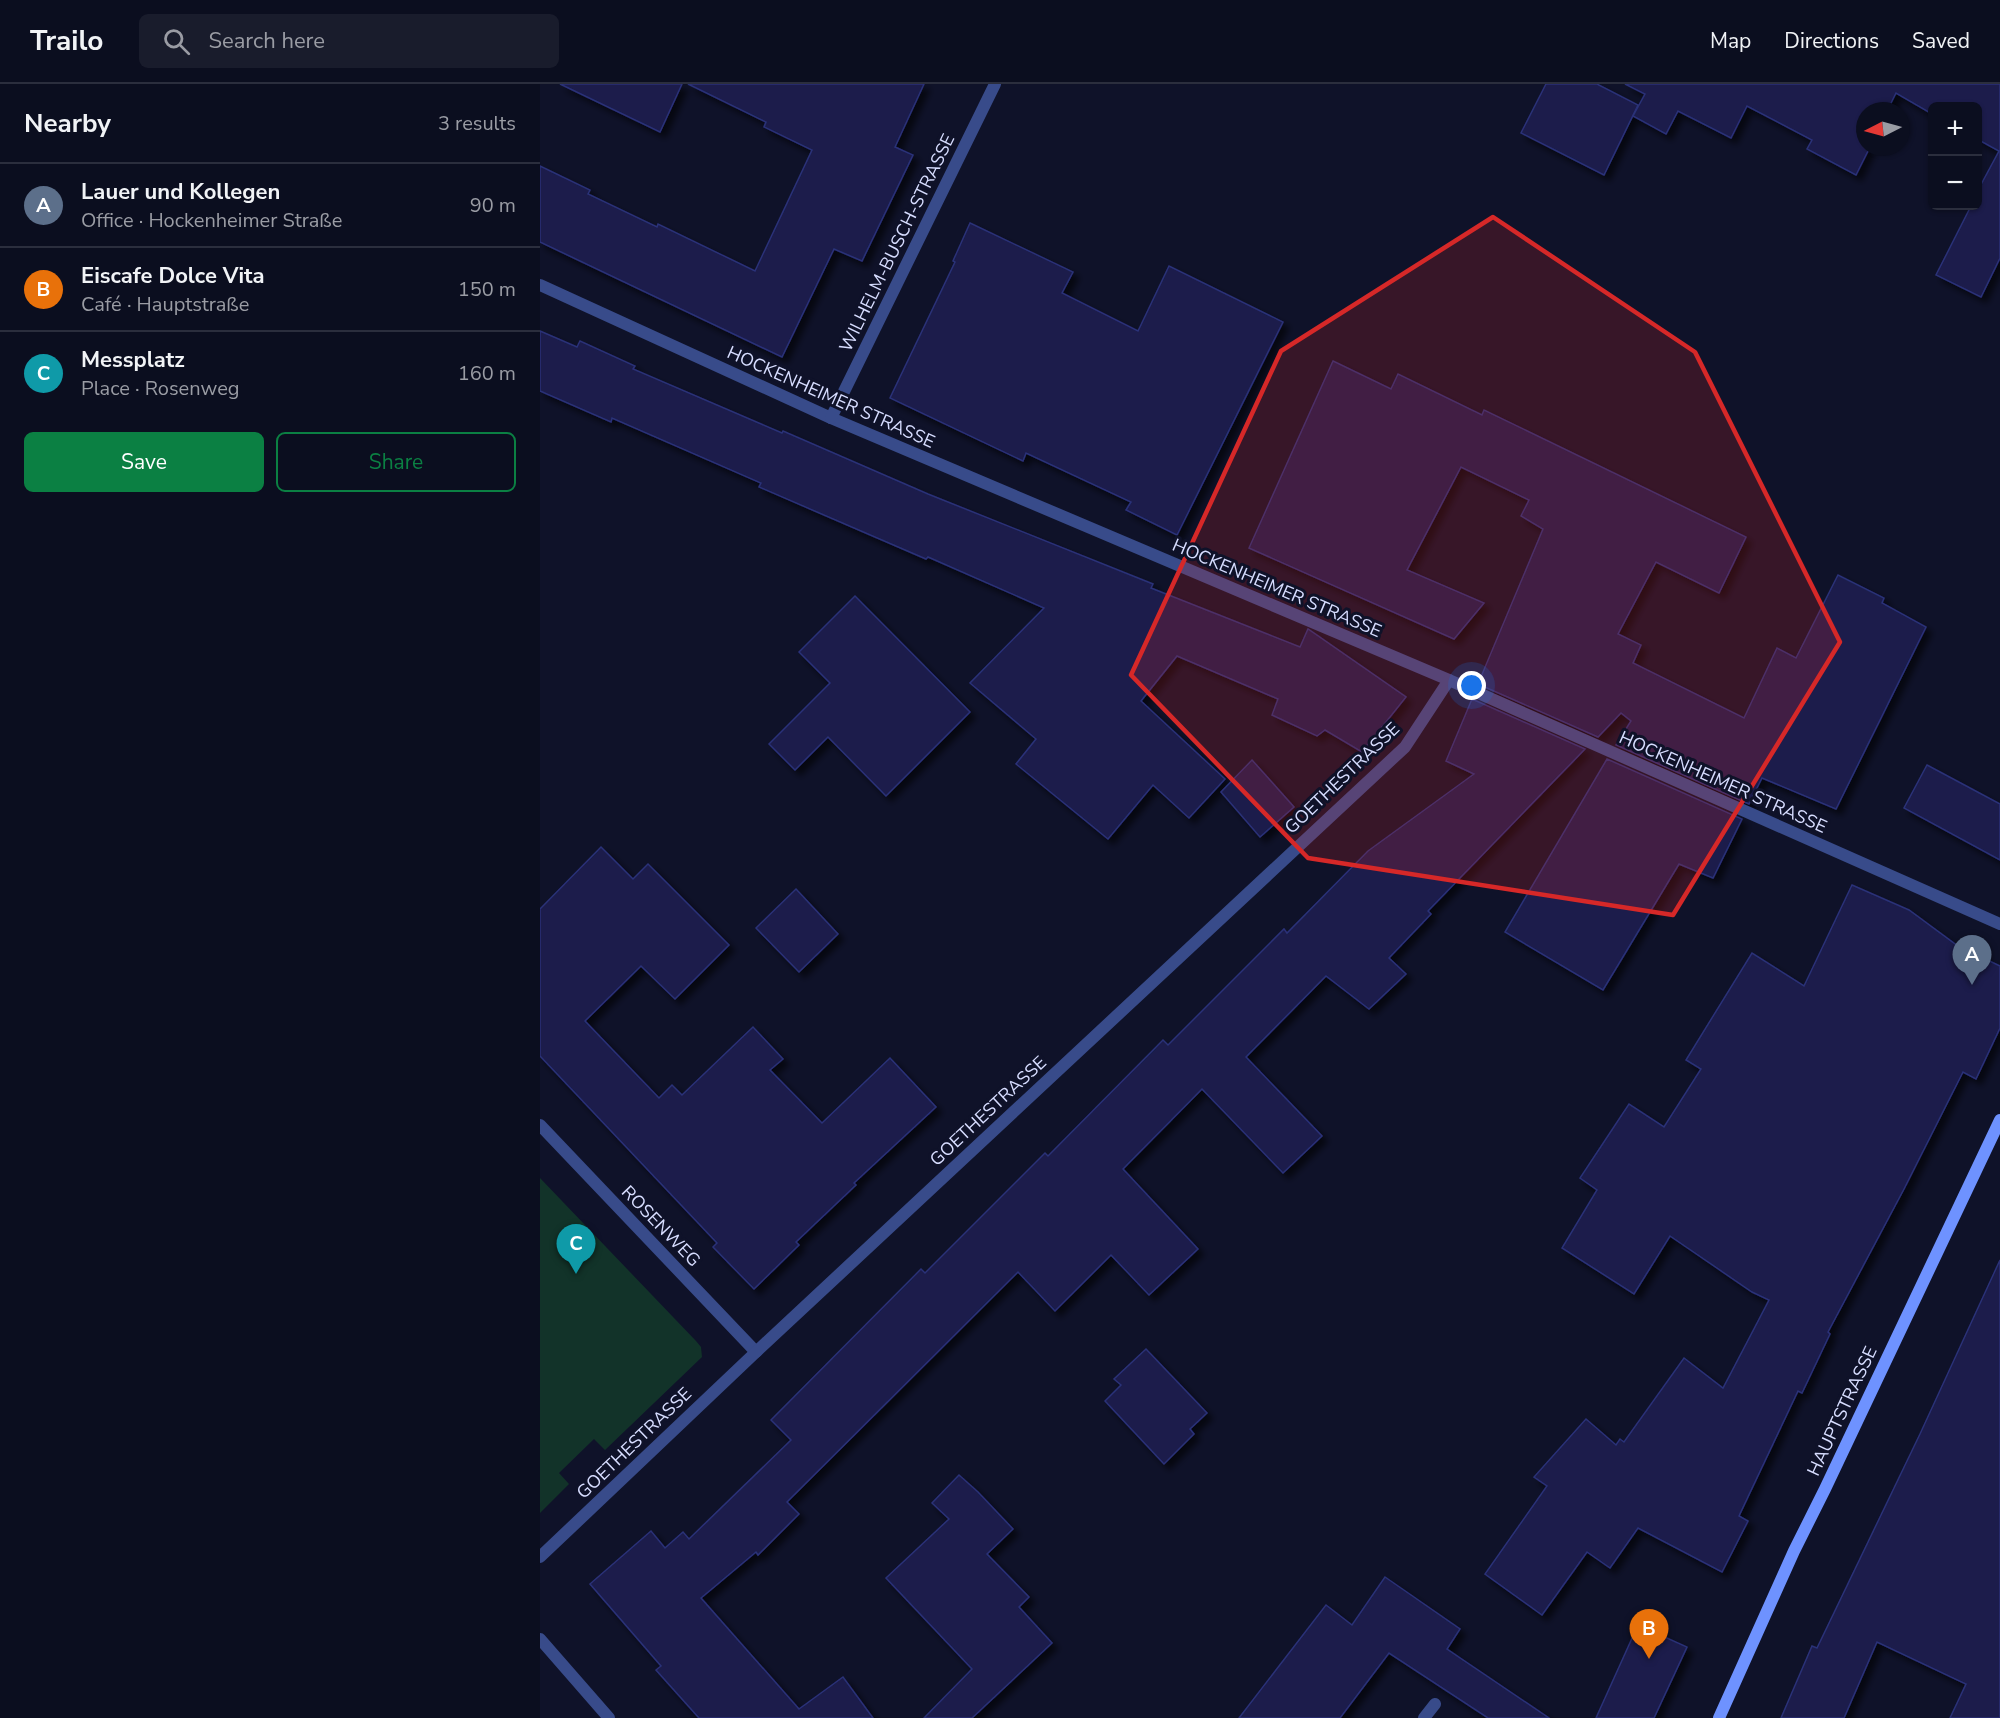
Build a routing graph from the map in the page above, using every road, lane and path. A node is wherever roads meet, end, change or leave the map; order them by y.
1 (995, 84) edge
2 (540, 285) edge
3 (831, 418) junction
4 (1449, 680) junction
5 (2000, 924) edge
6 (2000, 1120) edge
7 (540, 1125) edge
8 (756, 1352) junction
9 (540, 1557) edge
10 (540, 1639) edge
11 (1435, 1704) dead end
12 (609, 1718) edge
13 (1424, 1718) edge
14 (1719, 1718) edge

1 - 3 street, WILHELM-BUSCH-STRASSE
2 - 3 street, HOCKENHEIMER STRASSE
3 - 4 street, HOCKENHEIMER STRASSE
4 - 5 street, HOCKENHEIMER STRASSE
4 - 8 street, GOETHESTRASSE
6 - 14 street, HAUPTSTRASSE
7 - 8 street, ROSENWEG
8 - 9 street, GOETHESTRASSE
10 - 12 street
11 - 13 street

